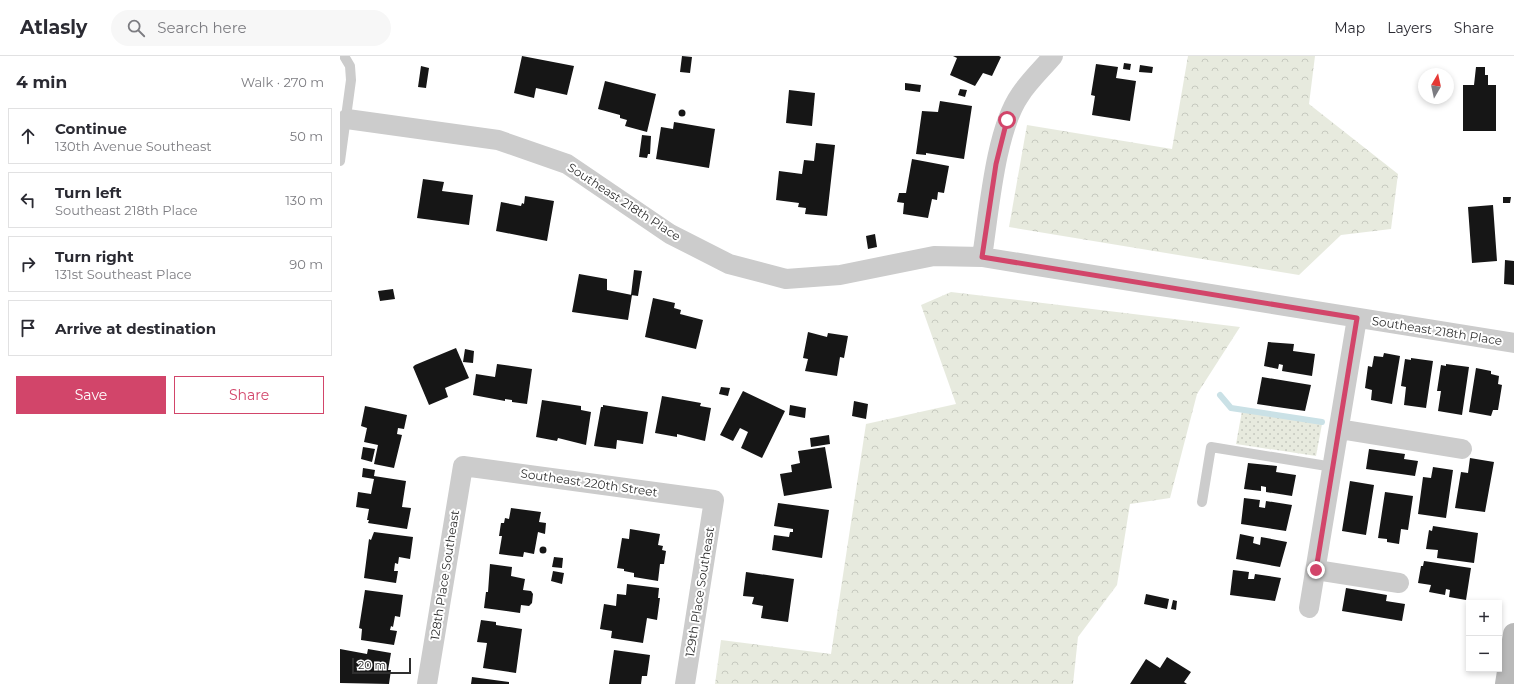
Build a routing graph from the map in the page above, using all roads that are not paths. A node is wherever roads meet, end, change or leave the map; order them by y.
1 (344, 56) edge
2 (1053, 56) edge
3 (347, 119) junction
4 (340, 161) edge
5 (982, 257) junction
6 (1357, 318) junction
7 (1514, 343) edge
8 (1339, 429) junction
9 (1462, 449) dead end
10 (463, 466) joint
11 (1333, 467) junction
12 (714, 500) joint
13 (1202, 502) dead end
14 (1316, 570) junction
15 (1399, 583) dead end
16 (1310, 608) dead end
17 (1514, 634) edge
18 (427, 684) edge
19 (685, 684) edge
20 (1506, 684) edge

1 - 3 lane
2 - 5 street
3 - 4 lane
3 - 5 street, Southeast 218th Place
5 - 6 street, Southeast 218th Place
6 - 7 street, Southeast 218th Place
6 - 8 street
8 - 9 street
8 - 11 street
10 - 12 street, Southeast 220th Street
10 - 18 street, 128th Place Southeast
11 - 13 lane
11 - 14 street
12 - 19 street, 129th Place Southeast
14 - 15 street
14 - 16 street
17 - 20 main road

